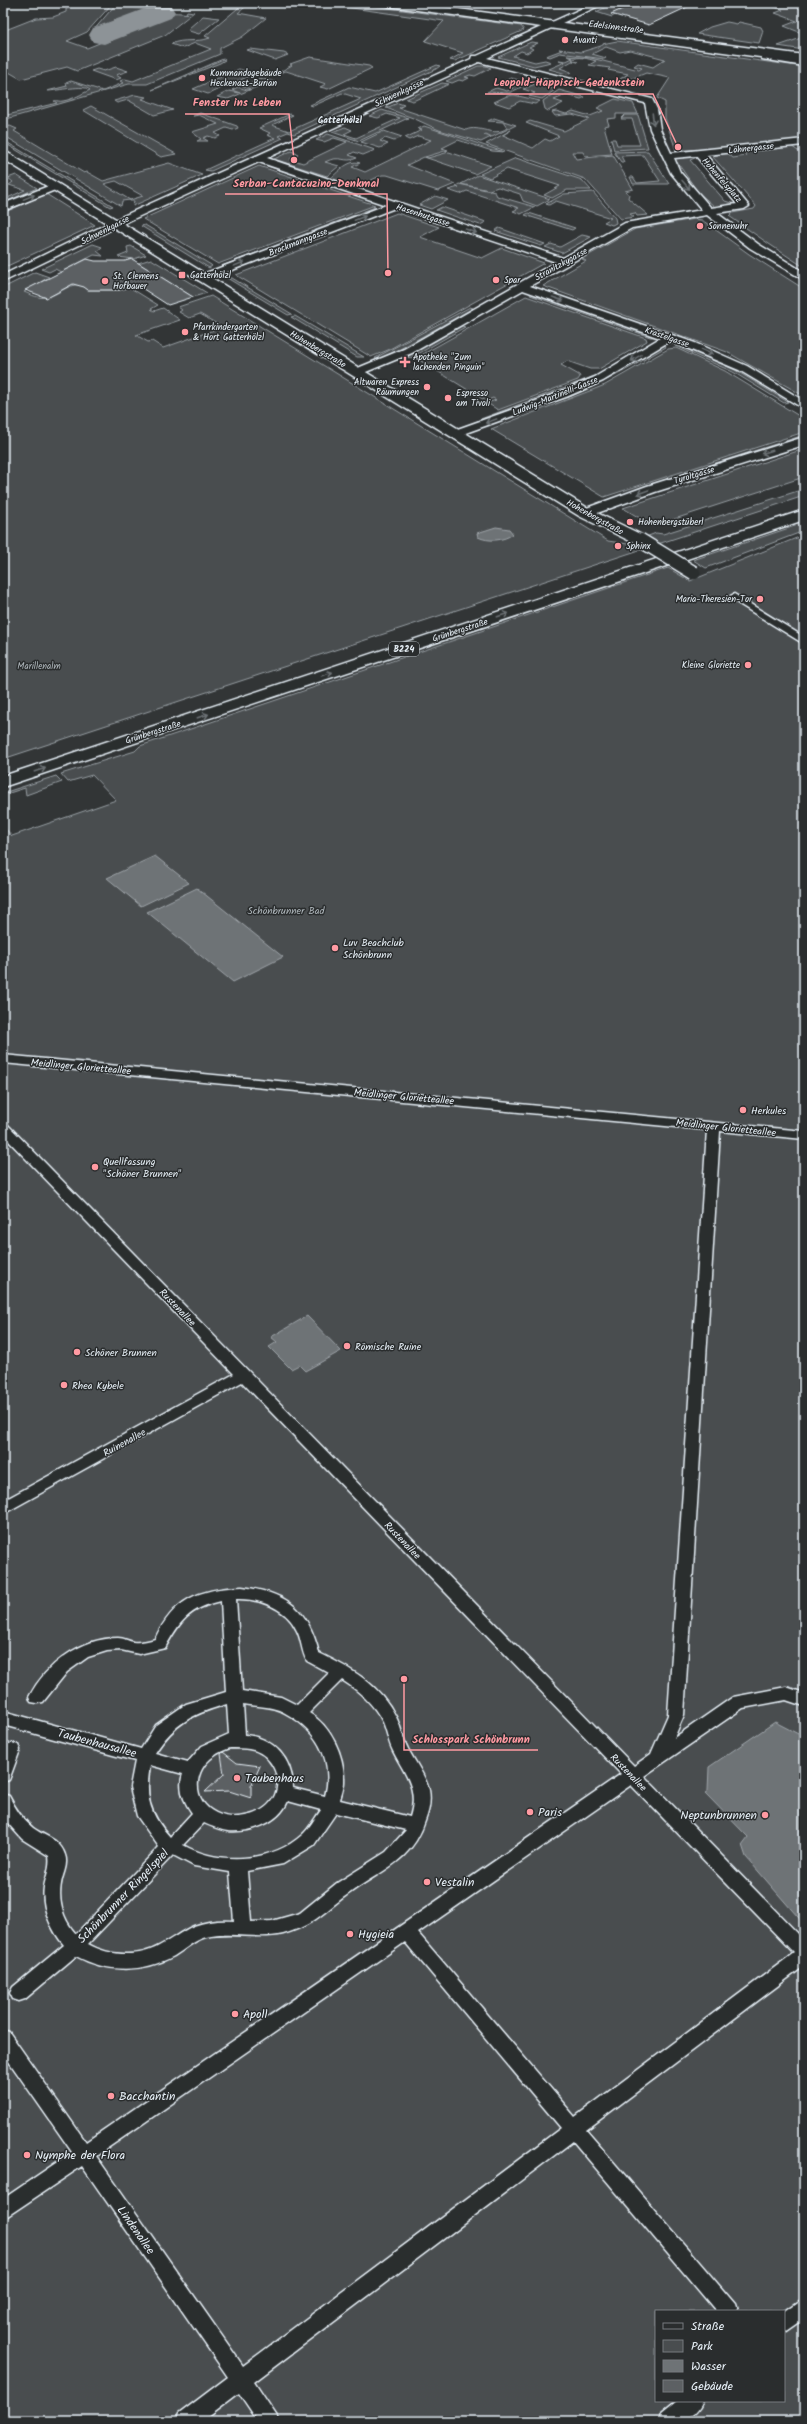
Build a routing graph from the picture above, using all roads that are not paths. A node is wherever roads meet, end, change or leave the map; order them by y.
1 (388, 3) edge
2 (428, 3) edge
3 (601, 3) edge
4 (563, 20) junction
5 (551, 25) junction
6 (740, 50) junction
7 (804, 52) edge
8 (475, 58) junction
9 (804, 59) edge
10 (804, 63) edge
11 (804, 142) edge
12 (698, 153) junction
13 (3, 154) edge
14 (667, 156) junction
15 (258, 158) junction
16 (56, 186) junction
17 (394, 205) junction
18 (3, 208) edge
19 (708, 212) junction
20 (115, 224) junction
21 (565, 262) junction
22 (804, 277) edge
23 (4, 278) edge
24 (202, 278) junction
25 (521, 286) junction
26 (669, 337) junction
27 (357, 372) junction
28 (804, 406) edge
29 (456, 434) junction
30 (804, 440) edge
31 (804, 501) edge
32 (585, 513) junction
33 (804, 515) edge
34 (638, 539) joint
35 (698, 575) dead end
36 (734, 597) dead end
37 (804, 641) edge
38 (3, 767) edge
39 (3, 782) edge
40 (3, 1059) edge
41 (714, 1126) junction
42 (3, 1127) edge
43 (804, 1135) edge
44 (244, 1375) junction
45 (3, 1508) edge
46 (228, 1594) junction
47 (341, 1671) junction
48 (234, 1696) junction
49 (38, 1697) dead end
50 (804, 1700) edge
51 (300, 1712) junction
52 (3, 1718) edge
53 (237, 1741) junction
54 (12, 1750) dead end
55 (144, 1755) junction
56 (657, 1759) junction
57 (192, 1769) junction
58 (3, 1775) edge
59 (633, 1776) junction
60 (284, 1792) junction
61 (3, 1801) edge
62 (333, 1804) junction
63 (202, 1814) junction
64 (415, 1825) junction
65 (171, 1847) junction
66 (238, 1866) junction
67 (243, 1928) junction
68 (407, 1932) junction
69 (75, 1946) junction
70 (804, 1952) edge
71 (804, 1956) edge
72 (19, 1993) dead end
73 (3, 2038) edge
74 (574, 2129) junction
75 (84, 2154) junction
76 (3, 2210) edge
77 (804, 2307) edge
78 (727, 2310) edge
79 (785, 2323) edge
80 (241, 2380) junction
81 (691, 2402) edge
82 (186, 2421) edge
83 (270, 2421) edge
84 (669, 2421) edge

1 - 5 main road, Edelsinnstraße
2 - 4 main road, Edelsinnstraße
3 - 4 street, Schwenkgasse
4 - 5 street, Schwenkgasse
4 - 7 main road, Edelsinnstraße
5 - 6 main road, Edelsinnstraße
5 - 8 street, Schwenkgasse
6 - 9 main road, Edelsinnstraße
6 - 10 street, Edelsinnstraße
8 -> 14 street
8 - 15 street, Schwenkgasse
11 - 12 street, Löhnergasse
12 - 14 street, Hohenfelsplatz
12 - 19 street, Hohenfelsplatz
13 - 16 main road, Hohenbergstraße
14 -> 19 street
15 - 17 street, Hasenhutgasse
15 - 20 street, Schwenkgasse
18 -> 16 street
16 - 20 main road, Hohenbergstraße
17 -> 21 street, Hasenhutgasse
24 -> 17 street, Brockmanngasse
19 - 21 street, Stranitzkygasse
19 - 22 street
20 - 23 street, Schwenkgasse
20 - 24 main road, Hohenbergstraße
21 - 25 street, Stranitzkygasse
24 - 27 main road, Hohenbergstraße
25 -> 26 street, Krastelgasse
25 - 27 street, Stranitzkygasse
26 -> 28 street, Krastelgasse
26 -> 29 street, Ludwig-Martinelli-Gasse
27 - 29 main road, Hohenbergstraße
29 - 32 main road, Hohenbergstraße
30 -> 32 street, Tyroltgasse
31 - 38 main road, Grünbergstraße / B224
32 - 34 main road, Hohenbergstraße
39 -> 33 main road, Grünbergstraße / B224
34 - 35 street, bridge
36 - 37 street
40 - 41 street, Meidlinger Glorietteallee
41 - 43 street, Meidlinger Glorietteallee
41 - 56 street
42 - 44 street, Rustenallee
44 - 45 street, Ruinenallee
44 - 59 street, Rustenallee
46 - 47 street, Schönbrunner Ringelspiel
46 - 48 street
46 - 49 street, Schönbrunner Ringelspiel
47 - 51 street
47 - 64 street, Schönbrunner Ringelspiel
48 - 51 street, Schönbrunner Ringelspiel
48 - 53 street
48 - 55 street, Schönbrunner Ringelspiel
50 - 56 street
51 - 62 street, Schönbrunner Ringelspiel
52 - 55 street, Taubenhausallee
53 - 57 street
53 - 60 street
54 - 58 street
55 - 57 street, Taubenhausallee
55 - 65 street, Schönbrunner Ringelspiel
56 - 59 street
57 - 63 street
59 - 68 street
59 - 70 street, Rustenallee
60 - 62 street
60 - 63 street
61 - 69 street, Schönbrunner Ringelspiel
62 - 64 street
62 - 66 street, Schönbrunner Ringelspiel
63 - 65 street, Schönbrunner Ringelspiel
64 - 67 street, Schönbrunner Ringelspiel
65 - 66 street, Schönbrunner Ringelspiel
65 - 69 street, Schönbrunner Ringelspiel
66 - 67 street
67 - 69 street, Schönbrunner Ringelspiel
68 - 74 street
68 - 75 street
69 - 72 street, Schönbrunner Ringelspiel
71 - 74 street
73 - 75 street, Lindenallee
74 - 78 street
74 - 80 street
75 - 76 street
75 - 80 street, Lindenallee
77 - 79 street
80 - 82 street
80 - 83 street, Lindenallee
81 - 84 street

